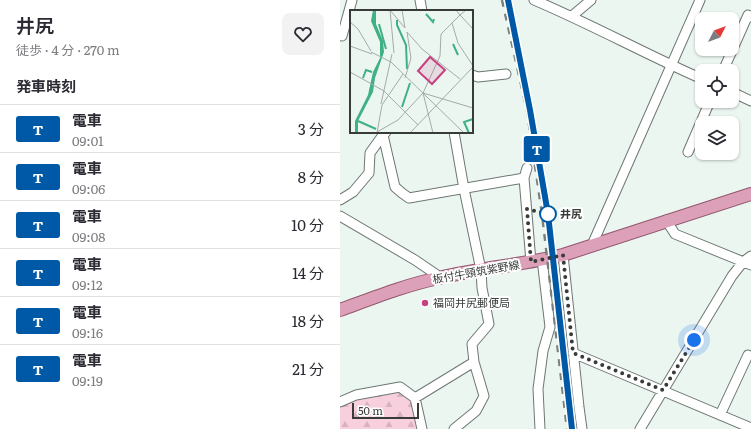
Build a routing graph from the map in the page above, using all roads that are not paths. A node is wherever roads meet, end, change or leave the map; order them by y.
1 (352, 0) edge
2 (420, 0) edge
3 (534, 0) edge
4 (592, 0) edge
5 (700, 0) edge
6 (422, 10) edge
7 (572, 16) junction
8 (751, 17) edge
9 (344, 36) edge
10 (726, 64) edge
11 (670, 65) junction
12 (506, 74) dead end
13 (473, 76) edge
14 (695, 76) edge
15 (739, 95) edge
16 (751, 101) edge
17 (707, 108) edge
18 (454, 133) edge
19 (384, 134) edge
20 (688, 152) dead end
21 (527, 168) dead end
22 (524, 178) junction
23 (464, 189) junction
24 (751, 194) edge
25 (340, 200) edge
26 (340, 216) edge
27 (666, 220) junction
28 (592, 245) junction
29 (563, 255) junction
30 (751, 256) edge
31 (537, 260) junction
32 (747, 264) edge
33 (481, 270) junction
34 (440, 277) junction
35 (340, 310) edge
36 (573, 353) junction
37 (748, 355) dead end
38 (474, 362) junction
39 (663, 390) junction
40 (416, 398) junction
41 (340, 402) edge
42 (720, 415) junction
43 (746, 427) edge
44 (422, 429) edge
45 (454, 429) edge
46 (540, 429) edge
47 (582, 429) edge
48 (640, 429) edge

1 - 9 street
2 - 6 street
3 - 7 street
4 - 7 street
5 - 11 street
7 - 11 street
8 - 10 street
11 - 14 street
11 - 28 street
12 - 13 street
15 - 16 street
17 - 20 street
18 - 23 street
19 - 23 street
19 - 25 street
21 - 22 street
22 - 23 street
22 - 31 street
23 - 33 street
24 - 27 main road, 板付牛頸筑紫野線
26 - 34 street
27 - 28 main road, 板付牛頸筑紫野線
27 - 32 street
28 - 29 main road, 板付牛頸筑紫野線
29 - 31 main road, 板付牛頸筑紫野線
29 - 36 street
30 - 32 street
31 - 33 main road, 板付牛頸筑紫野線
31 - 46 street
32 - 39 street
33 - 34 main road, 板付牛頸筑紫野線
33 - 38 street
34 - 35 main road, 板付牛頸筑紫野線
36 - 39 street
36 - 47 street
37 - 42 street
38 - 40 street
38 - 45 street
39 - 42 street
39 - 48 street
40 - 41 street
40 - 44 street
42 - 43 street

